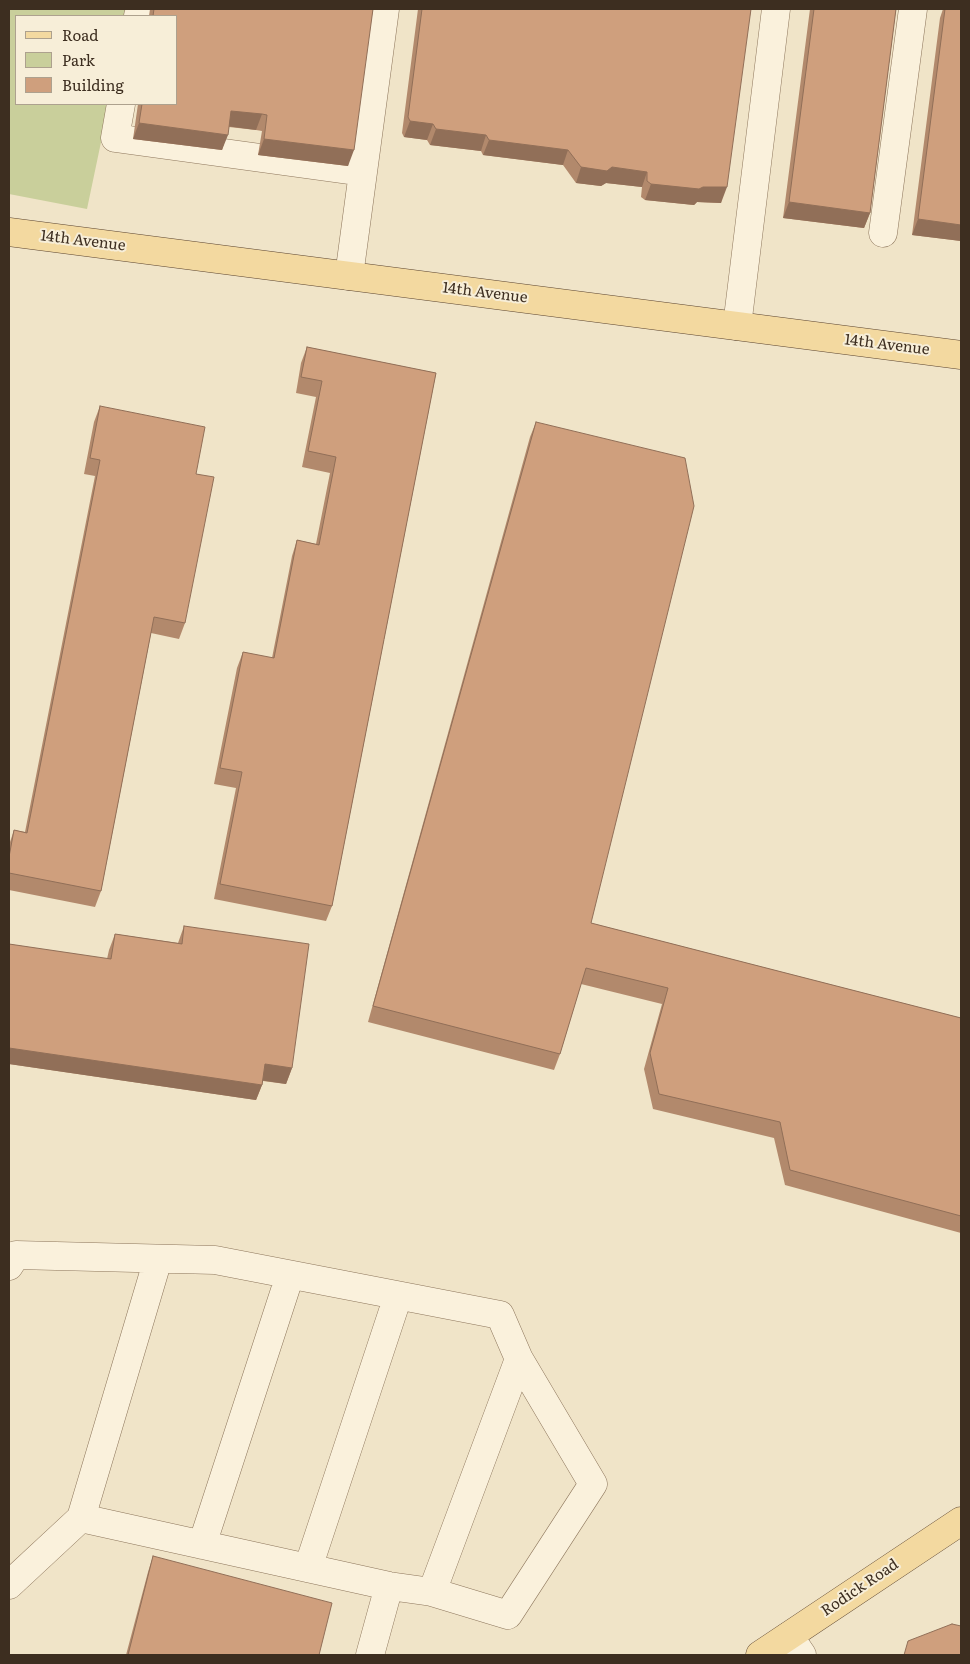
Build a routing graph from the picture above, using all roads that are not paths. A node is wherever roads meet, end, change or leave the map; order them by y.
1 (385, 9) edge
2 (400, 9) edge
3 (776, 9) edge
4 (913, 9) edge
5 (121, 105) edge
6 (371, 171) junction
7 (9, 232) edge
8 (883, 233) dead end
9 (348, 276) junction
10 (737, 326) junction
11 (961, 355) edge
12 (158, 1259) junction
13 (9, 1266) edge
14 (290, 1275) junction
15 (398, 1296) junction
16 (519, 1359) junction
17 (81, 1518) junction
18 (961, 1520) edge
19 (202, 1545) junction
20 (308, 1568) junction
21 (9, 1585) edge
22 (389, 1586) junction
23 (432, 1592) junction
24 (795, 1646) edge
25 (370, 1655) edge
26 (760, 1655) edge

1 - 6 lane
2 - 6 lane
3 - 10 lane
4 - 8 lane
5 - 6 lane
6 - 9 lane
7 - 9 main road, 14th Avenue
9 - 10 main road, 14th Avenue
10 - 11 main road, 14th Avenue
12 - 13 lane
12 - 14 lane
12 - 17 lane
14 - 15 lane
14 - 19 lane
15 - 16 lane
15 - 20 lane
16 - 23 lane
16 - 23 lane
17 - 19 lane
17 - 21 lane
18 - 24 main road, Rodick Road
19 - 20 lane
20 - 22 lane
22 - 23 lane
22 - 25 lane
24 - 26 main road, Rodick Road

